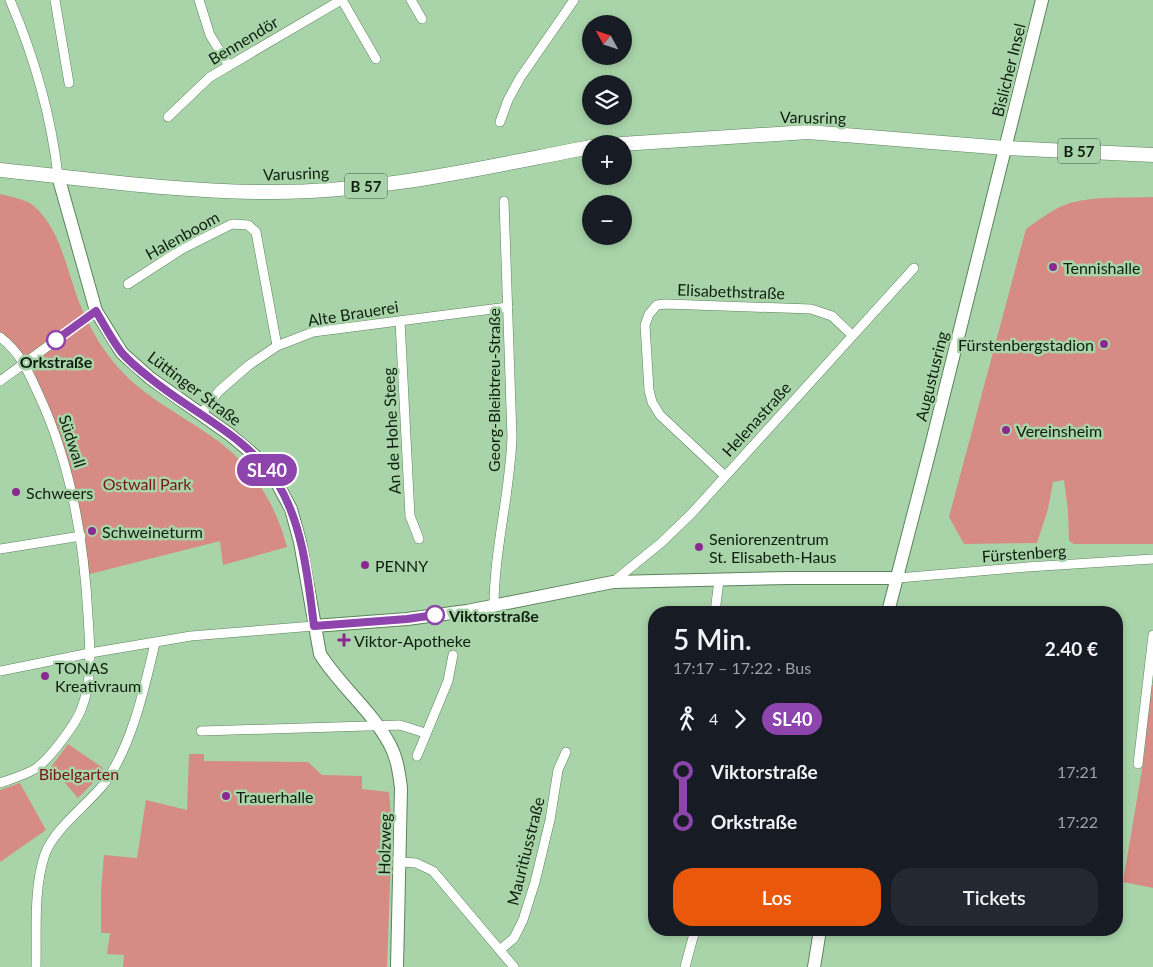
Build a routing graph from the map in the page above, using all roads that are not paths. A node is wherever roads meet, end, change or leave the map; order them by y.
1 (10, 0) edge
2 (54, 0) edge
3 (199, 0) edge
4 (341, 0) edge
5 (411, 0) edge
6 (574, 0) edge
7 (1042, 0) edge
8 (422, 19) dead end
9 (376, 59) dead end
10 (229, 66) junction
11 (69, 84) dead end
12 (168, 117) dead end
13 (500, 122) dead end
14 (632, 143) edge
15 (1006, 148) junction
16 (582, 149) edge
17 (1153, 155) edge
18 (0, 170) edge
19 (58, 176) junction
20 (504, 201) dead end
21 (914, 268) dead end
22 (128, 284) dead end
23 (508, 307) junction
24 (96, 311) junction
25 (400, 321) junction
26 (852, 334) junction
27 (0, 338) edge
28 (277, 346) junction
29 (24, 362) junction
30 (0, 381) edge
31 (201, 414) junction
32 (726, 476) junction
33 (81, 536) junction
34 (418, 539) dead end
35 (0, 549) edge
36 (1153, 559) edge
37 (898, 578) junction
38 (720, 580) junction
39 (613, 582) junction
40 (716, 606) edge
41 (890, 606) edge
42 (494, 607) junction
43 (314, 626) junction
44 (1153, 635) edge
45 (155, 643) junction
46 (90, 653) junction
47 (453, 655) dead end
48 (0, 671) edge
49 (378, 726) junction
50 (201, 731) dead end
51 (425, 733) junction
52 (566, 752) dead end
53 (417, 756) dead end
54 (1138, 764) dead end
55 (0, 783) edge
56 (401, 862) junction
57 (693, 936) edge
58 (819, 936) edge
59 (500, 950) junction
60 (36, 967) edge
61 (397, 967) edge
62 (514, 967) edge
63 (685, 967) edge
64 (814, 967) edge

1 - 19 street, Lüttinger Straße
2 - 11 street
3 - 10 street
4 - 9 street, Bennendör
4 - 10 street, Bennendör
5 - 8 street
6 - 13 street
7 - 15 street, Bislicher Insel
10 - 12 street, Bennendör
14 - 15 main road, Varusring / B 57
15 - 17 main road, B 57
15 - 37 street, Augustusring
16 - 19 main road, Varusring / B 57
18 - 19 main road, Varusring / B 57
19 - 24 street, Lüttinger Straße
20 - 23 street, Georg-Bleibtreu-Straße
21 - 26 street, Helenastraße
22 - 28 street, Halenboom
23 - 25 street, Alte Brauerei
23 - 42 street, Georg-Bleibtreu-Straße
24 - 29 street
24 - 31 street, Lüttinger Straße
25 - 28 street, Alte Brauerei
25 - 34 street, An de Hohe Steeg
26 - 32 street, Helenastraße
26 - 32 street, Elisabethstraße
27 - 29 street, Südwall
28 - 31 street, Alte Brauerei
29 - 30 street
29 - 33 street, Südwall
31 - 43 street, Lüttinger Straße
32 - 39 street, Helenastraße
33 - 35 street
33 - 46 street, Südwall
36 - 37 street, Fürstenberg
37 - 38 street
37 - 41 street, Augustusring
38 - 39 street
38 - 40 street
39 - 42 street
42 - 43 street
43 - 45 street
43 - 49 street, Holzweg
44 - 54 street
45 - 46 street
45 - 60 street
46 - 48 street
46 - 55 street, Südwall
47 - 51 street
49 - 50 street
49 - 51 street
49 - 56 street, Holzweg
51 - 53 street
52 - 59 street, Mauritiusstraße
56 - 59 street
56 - 61 street, Holzweg
57 - 63 street
58 - 64 street
59 - 62 street

